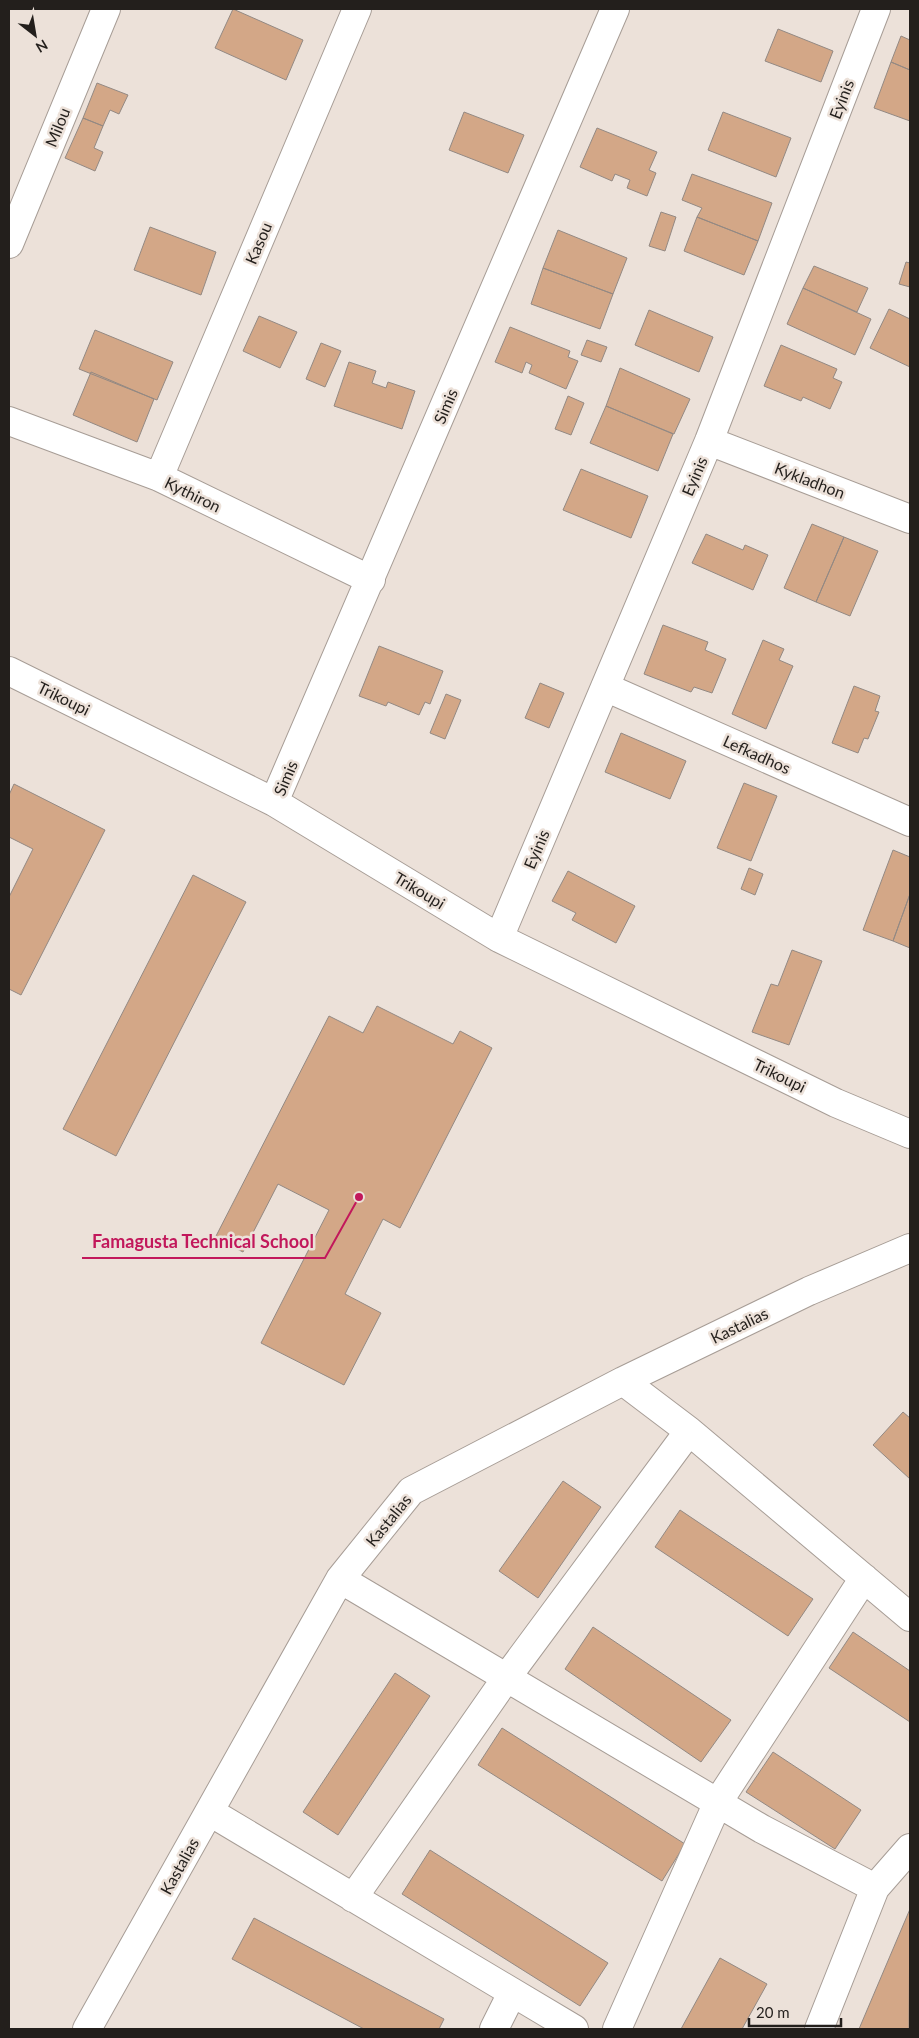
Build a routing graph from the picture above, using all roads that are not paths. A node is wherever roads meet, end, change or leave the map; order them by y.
1 (106, 9) edge
2 (357, 9) edge
3 (615, 9) edge
4 (876, 9) edge
5 (9, 244) edge
6 (9, 421) edge
7 (709, 441) junction
8 (159, 477) junction
9 (910, 518) edge
10 (370, 580) junction
11 (9, 671) edge
12 (605, 687) junction
13 (274, 802) junction
14 (910, 822) edge
15 (499, 938) junction
16 (910, 1134) edge
17 (910, 1248) edge
18 (623, 1382) junction
19 (689, 1431) junction
20 (864, 1578) junction
21 (340, 1579) junction
22 (910, 1618) edge
23 (507, 1677) junction
24 (718, 1802) junction
25 (210, 1812) junction
26 (910, 1848) edge
27 (875, 1888) junction
28 (353, 1898) junction
29 (512, 1993) junction
30 (87, 2029) edge
31 (494, 2029) edge
32 (574, 2029) edge
33 (618, 2029) edge
34 (819, 2029) edge

1 - 5 street, Milou
2 - 8 street, Kasou
3 - 10 street, Simis
4 - 7 street, Eyinis
6 - 8 street, Kythiron
7 - 9 street, Kykladhon
7 - 12 street, Eyinis
8 - 10 street, Kythiron
10 - 13 street, Simis
11 - 13 street, Trikoupi
12 - 14 street, Lefkadhos
12 - 15 street, Eyinis
13 - 15 street, Trikoupi
15 - 16 street, Trikoupi
17 - 18 street, Kastalias
18 - 19 street
18 - 21 street, Kastalias
19 - 20 street
19 - 23 street
20 - 22 street
20 - 24 street
21 - 23 street
21 - 25 street, Kastalias
23 - 24 street
23 - 28 street
24 - 27 street
24 - 33 street
25 - 28 street
25 - 30 street, Kastalias
26 - 27 street
27 - 34 street
28 - 29 street
29 - 31 street
29 - 32 street

